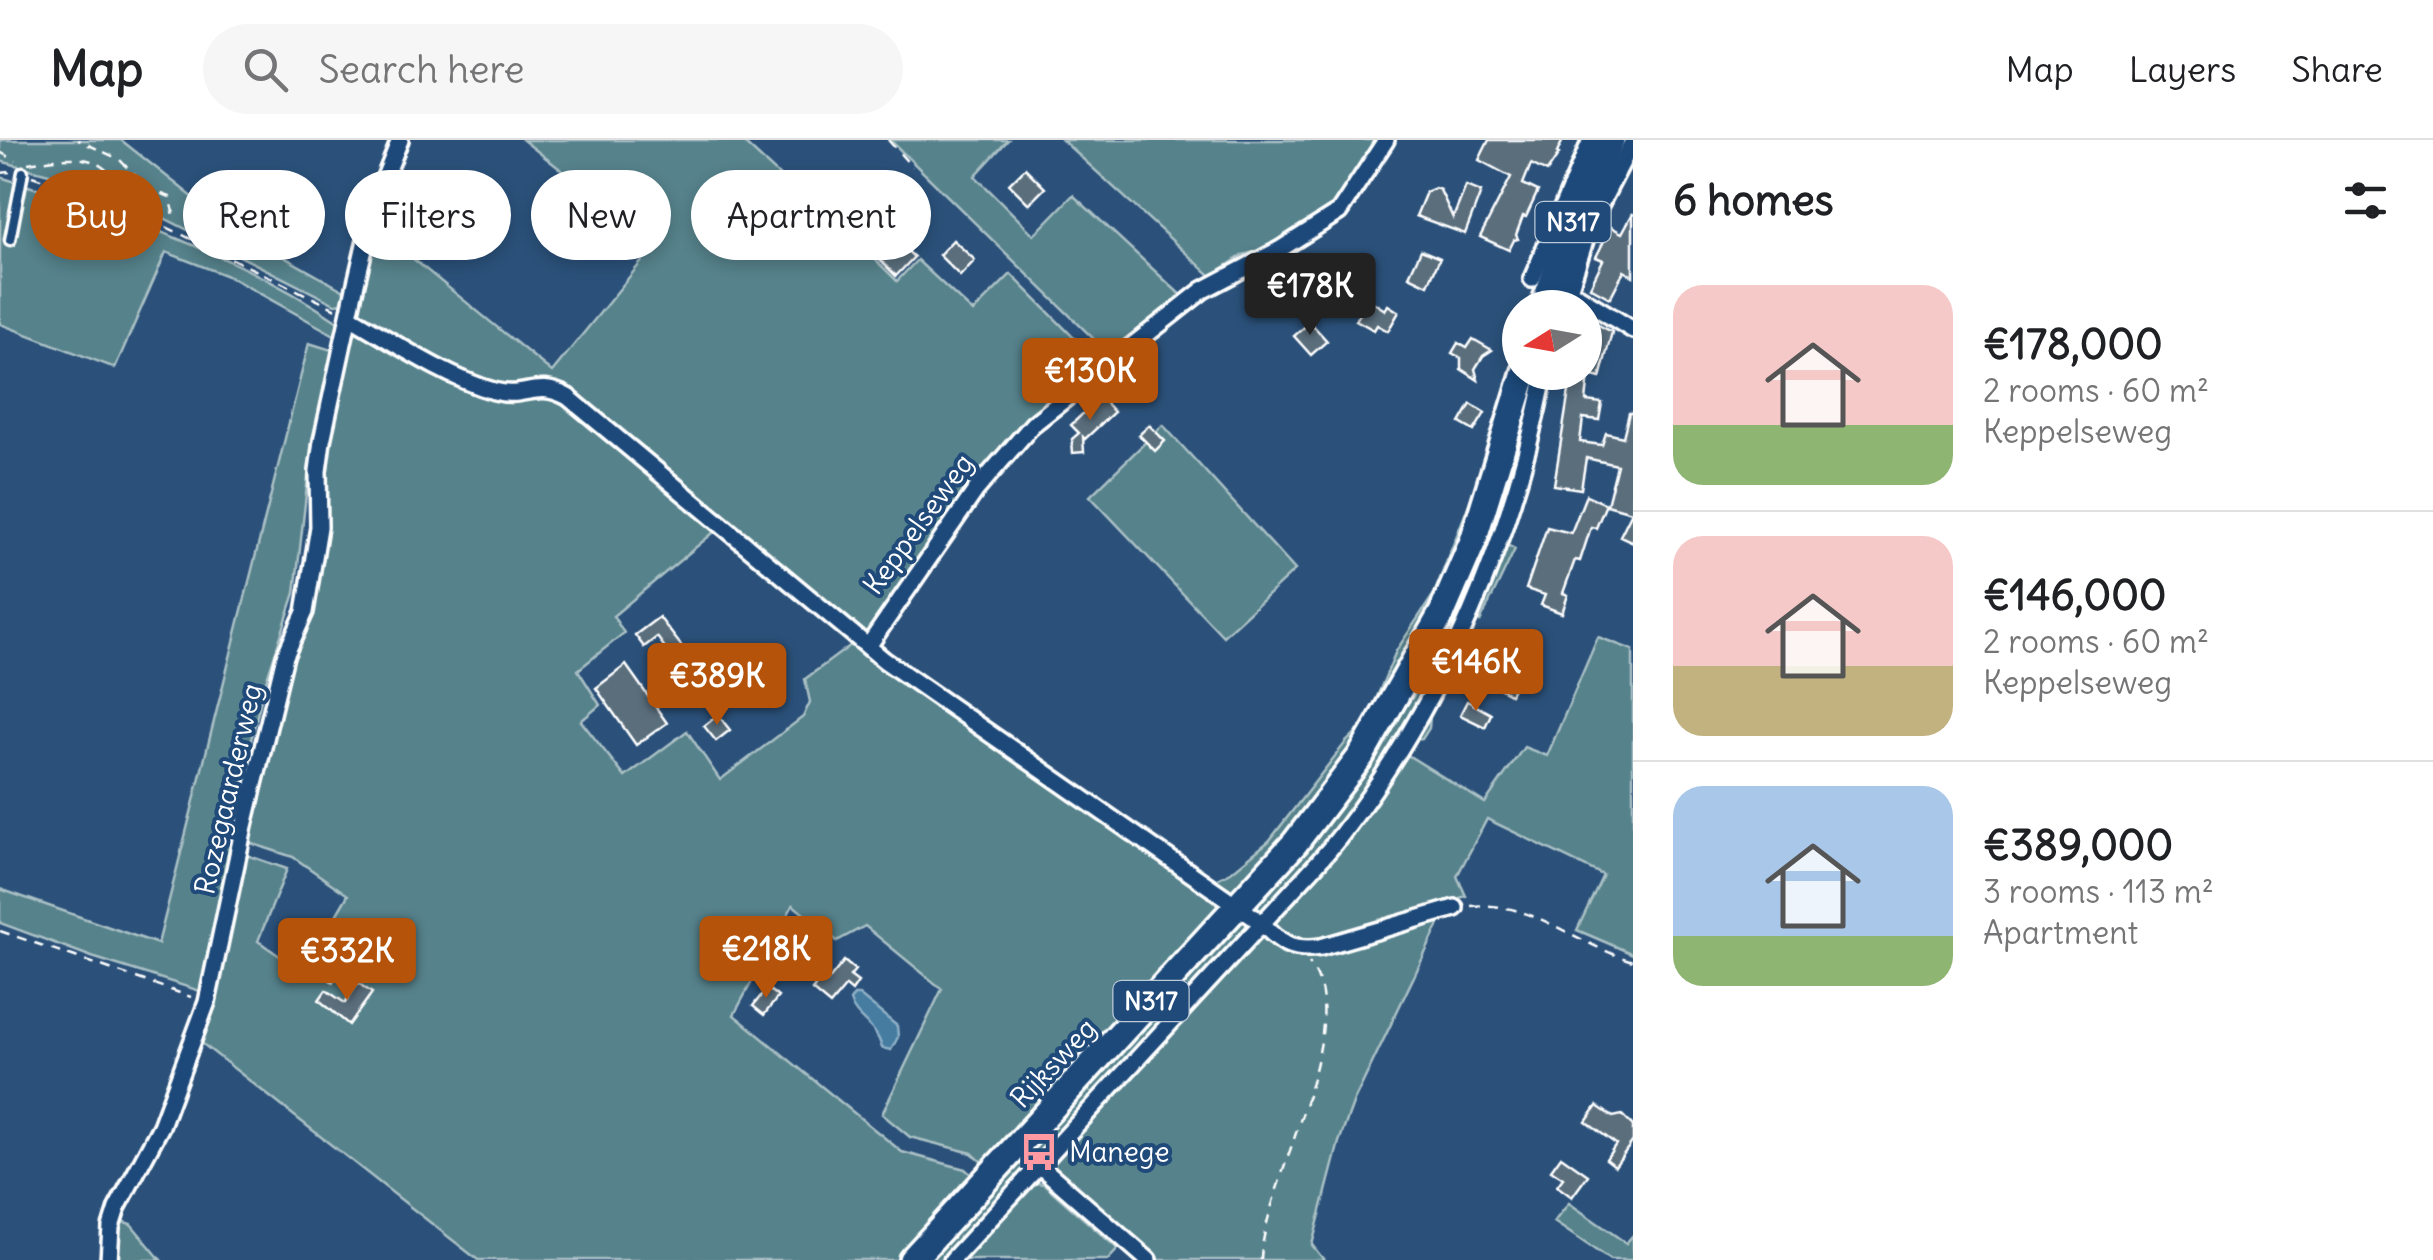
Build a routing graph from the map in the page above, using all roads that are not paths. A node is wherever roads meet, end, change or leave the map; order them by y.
1 (400, 140) edge
2 (1386, 140) edge
3 (1591, 140) edge
4 (1611, 140) edge
5 (1633, 141) edge
6 (23, 172) road end
7 (10, 240) dead end
8 (1550, 283) junction
9 (1548, 290) edge
10 (1553, 290) edge
11 (350, 317) junction
12 (1633, 330) edge
13 (1521, 390) edge
14 (1538, 390) edge
15 (1508, 473) junction
16 (869, 645) junction
17 (1238, 906) junction
18 (1455, 908) road end
19 (1262, 923) junction
20 (1038, 1165) junction
21 (109, 1260) edge
22 (912, 1260) edge
23 (952, 1260) edge
24 (1148, 1260) edge

1 - 11 street, Rozegaarderweg
2 - 16 street, Keppelseweg
3 - 8 street
4 - 8 main road, N317
5 - 8 street
6 - 7 lane
8 - 9 main road, N317
8 - 10 street
8 - 12 street
11 - 16 street
11 - 21 street, Rozegaarderweg
13 - 15 main road, N317
14 - 15 street
15 - 17 main road, Rijksweg / N317
15 - 19 street
16 - 17 street
17 - 19 street
17 - 22 main road, Rijksweg / N317
18 - 19 street
19 - 20 street
20 - 23 street
20 - 24 street

